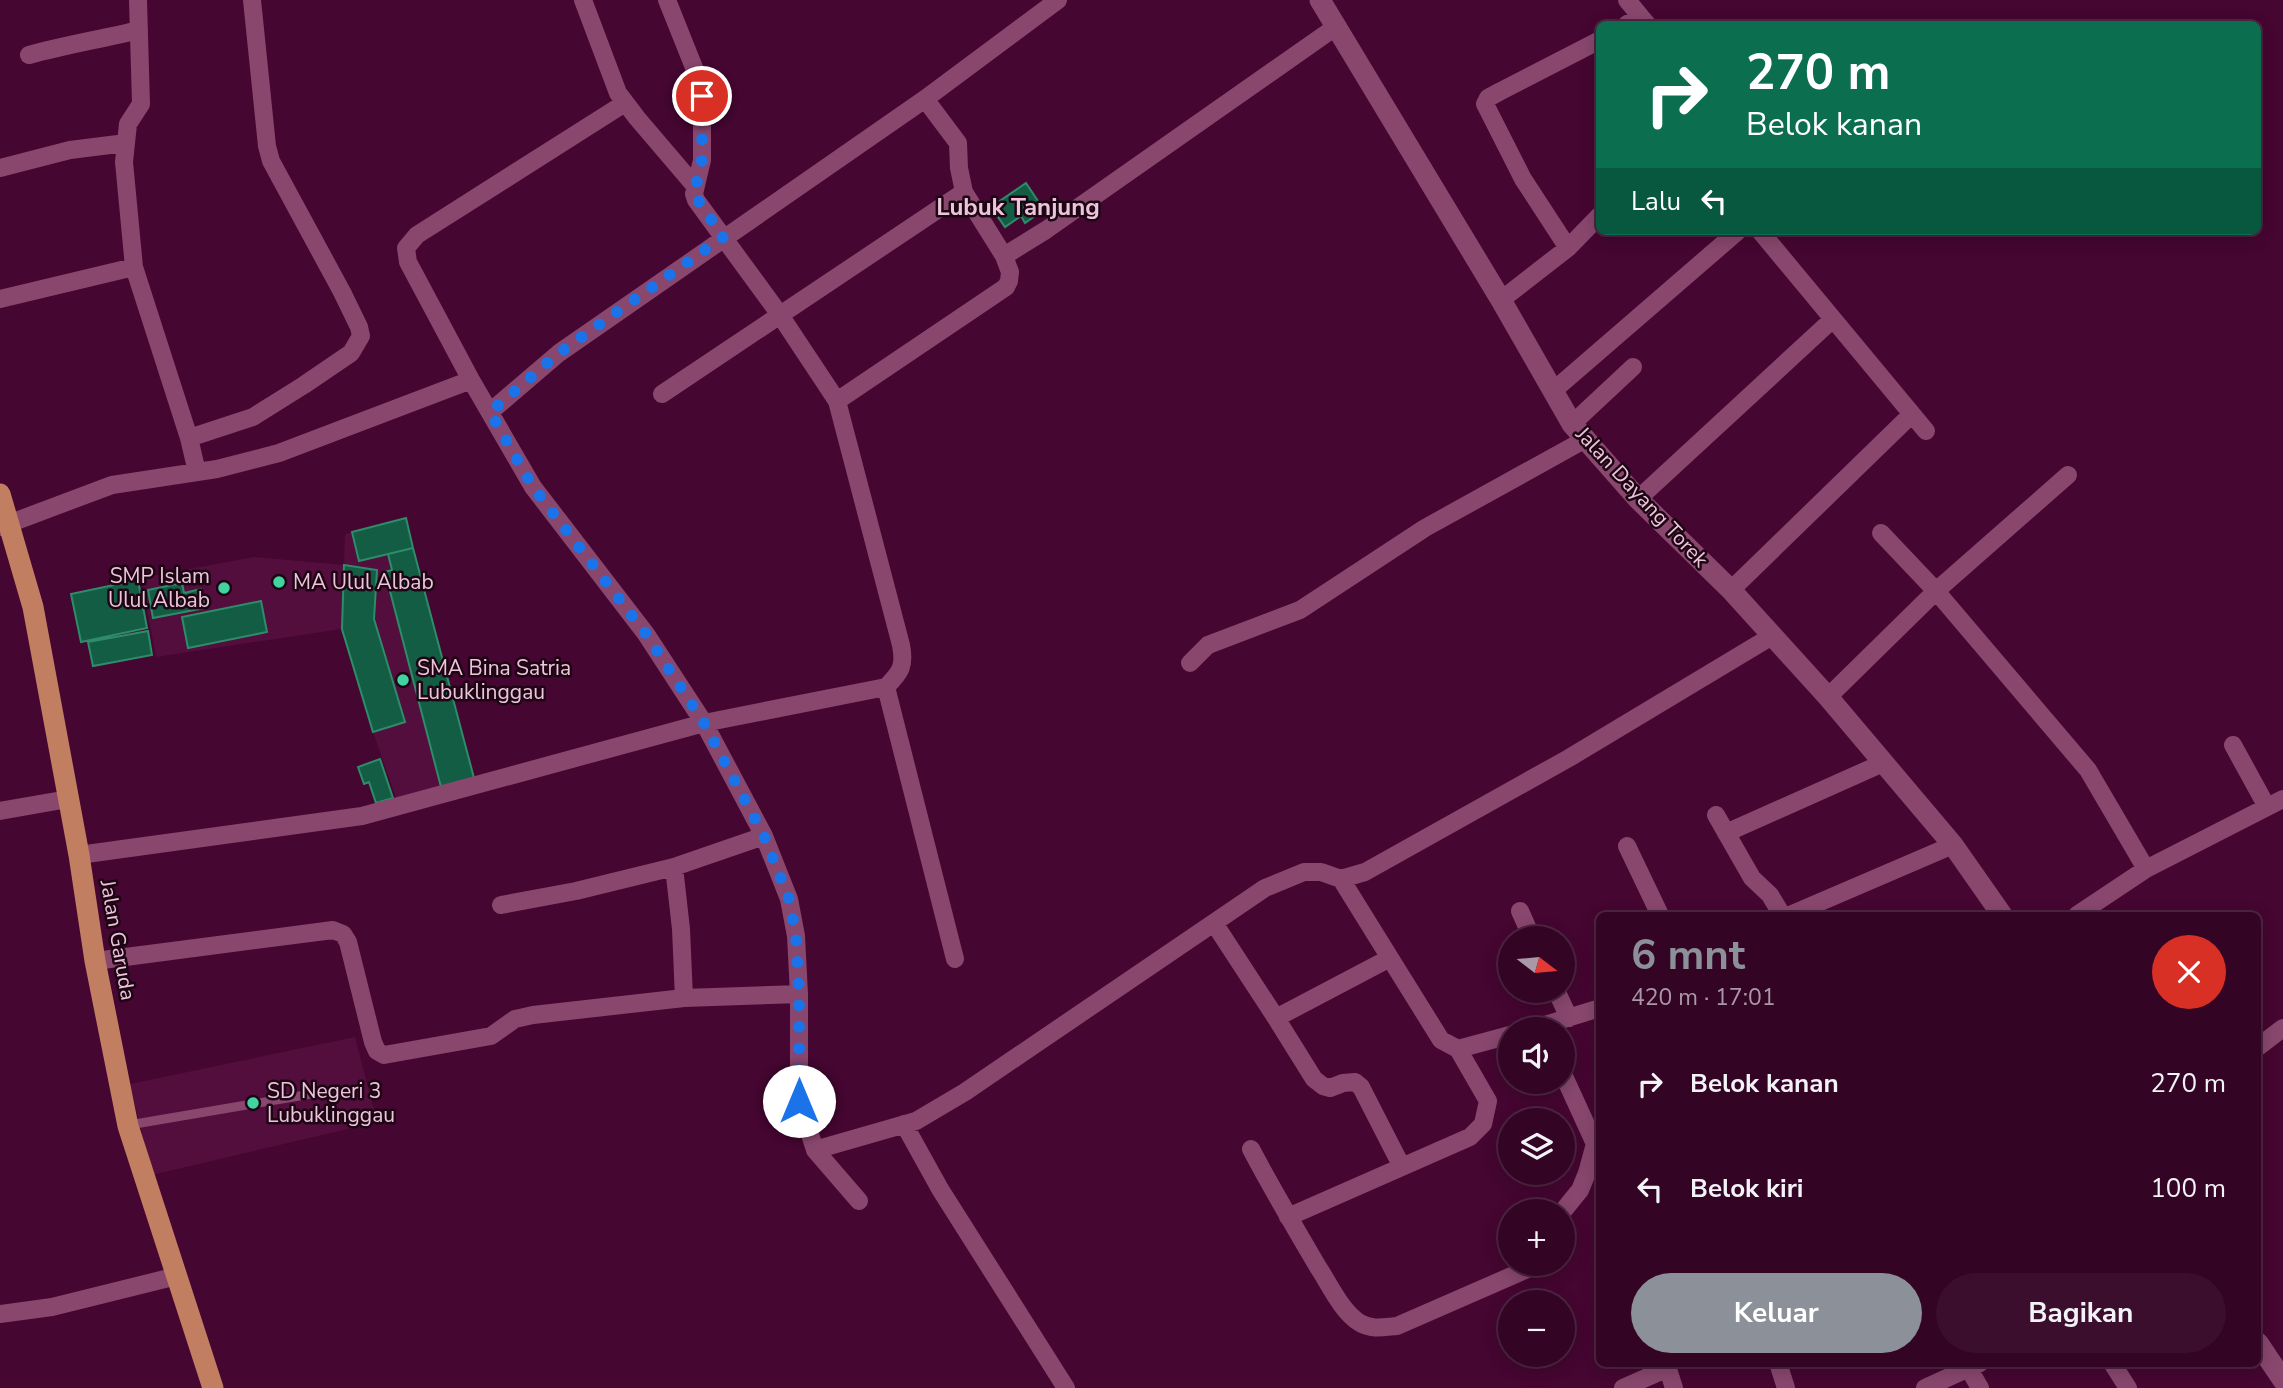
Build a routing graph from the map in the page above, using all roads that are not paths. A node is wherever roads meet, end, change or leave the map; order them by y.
1 (138, 0) edge
2 (252, 0) edge
3 (583, 0) edge
4 (667, 0) edge
5 (1058, 0) edge
6 (1320, 0) edge
7 (1627, 0) edge
8 (1638, 21) edge
9 (1337, 26) junction
10 (139, 30) junction
11 (1596, 42) edge
12 (29, 55) dead end
13 (925, 99) junction
14 (625, 103) junction
15 (126, 143) junction
16 (0, 169) edge
17 (695, 186) junction
18 (964, 192) junction
19 (1596, 219) edge
20 (1733, 235) edge
21 (1763, 235) edge
22 (723, 237) junction
23 (1568, 248) junction
24 (1004, 257) junction
25 (134, 267) junction
26 (0, 299) edge
27 (1501, 300) junction
28 (780, 315) junction
29 (1833, 319) junction
30 (1633, 367) dead end
31 (471, 380) junction
32 (1553, 391) junction
33 (662, 394) dead end
34 (837, 401) junction
35 (490, 412) junction
36 (1912, 414) junction
37 (1926, 431) dead end
38 (1578, 432) junction
39 (189, 438) junction
40 (197, 472) junction
41 (2068, 475) dead end
42 (0, 494) edge
43 (1638, 499) junction
44 (5, 526) edge
45 (1881, 533) dead end
46 (1731, 590) junction
47 (1936, 591) junction
48 (1772, 636) junction
49 (1190, 663) dead end
50 (886, 687) junction
51 (1828, 697) junction
52 (704, 723) junction
53 (2233, 745) dead end
54 (1883, 763) junction
55 (68, 799) junction
56 (2275, 803) edge
57 (0, 811) edge
58 (1716, 815) dead end
59 (1726, 833) junction
60 (764, 836) junction
61 (1953, 845) junction
62 (1628, 846) dead end
63 (79, 855) junction
64 (674, 867) junction
65 (2146, 869) junction
66 (1341, 878) junction
67 (501, 905) dead end
68 (1520, 911) dead end
69 (1659, 912) edge
70 (1780, 912) edge
71 (1797, 912) edge
72 (2000, 912) edge
73 (2082, 912) edge
74 (1214, 923) junction
75 (1527, 926) edge
76 (1391, 958) junction
77 (955, 959) dead end
78 (95, 961) junction
79 (799, 993) junction
80 (684, 998) junction
81 (1596, 1009) edge
82 (1572, 1017) edge
83 (1276, 1018) junction
84 (2283, 1028) edge
85 (1498, 1038) edge
86 (2261, 1045) edge
87 (1458, 1049) junction
88 (311, 1094) dead end
89 (1573, 1094) edge
90 (904, 1124) junction
91 (128, 1126) junction
92 (1596, 1141) edge
93 (1596, 1146) edge
94 (1251, 1149) dead end
95 (815, 1150) junction
96 (1402, 1167) junction
97 (1573, 1199) edge
98 (859, 1201) dead end
99 (1288, 1217) junction
100 (177, 1276) junction
101 (1512, 1276) edge
102 (0, 1314) edge
103 (2261, 1347) edge
104 (1665, 1367) edge
105 (1667, 1367) edge
106 (1779, 1367) edge
107 (1972, 1367) edge
108 (1974, 1367) edge
109 (2115, 1367) edge
110 (2283, 1380) edge
111 (213, 1388) edge
112 (1066, 1388) edge
113 (1623, 1388) edge
114 (1674, 1388) edge
115 (1786, 1388) edge
116 (1925, 1388) edge
117 (1980, 1388) edge
118 (2128, 1388) edge

1 - 10 street
2 - 39 street
3 - 14 street
4 - 17 street
5 - 13 street
6 - 9 street, Jalan Dayang Torek
7 - 8 street
9 - 24 street
9 - 27 street, Jalan Dayang Torek
10 - 12 street
10 - 15 street
11 - 23 street
13 - 18 street
13 - 22 street
14 - 17 street
14 - 31 street
15 - 16 street
15 - 25 street
17 - 22 street
18 - 24 street
18 - 28 street
19 - 23 street
20 - 32 street
21 - 29 street
22 - 28 street
22 - 35 street
23 - 27 street
24 - 34 street
25 - 26 street
25 - 39 street
27 - 32 street, Jalan Dayang Torek
28 - 33 street
28 - 34 street
29 - 36 street
29 - 43 street
30 - 38 street
31 - 35 street
31 - 40 street
32 - 38 street, Jalan Dayang Torek
34 - 50 street
35 - 52 street
36 - 37 street
36 - 46 street
38 - 43 street, Jalan Dayang Torek
38 - 49 street
39 - 40 street
40 - 44 street
41 - 47 street
42 - 44 highway, Jalan Garuda
43 - 46 street, Jalan Dayang Torek
44 - 55 highway, Jalan Garuda
45 - 47 street
46 - 48 street, Jalan Dayang Torek
47 - 51 street
47 - 65 street
48 - 51 street, Jalan Dayang Torek
48 - 66 street
50 - 52 street
50 - 77 street
51 - 54 street, Jalan Dayang Torek
52 - 60 street
52 - 63 street
53 - 56 street
54 - 59 street
54 - 61 street, Jalan Dayang Torek
55 - 57 street
55 - 63 highway, Jalan Garuda
56 - 65 street
58 - 59 street
59 - 70 street
60 - 64 street
60 - 79 street
61 - 71 street
61 - 72 street, Jalan Dayang Torek
62 - 69 street
63 - 78 highway, Jalan Garuda
64 - 67 street
64 - 80 street
65 - 73 street
66 - 74 street
66 - 76 street
68 - 75 street
74 - 83 street
74 - 90 street
76 - 83 street
76 - 87 street
78 - 80 street
78 - 91 highway, Jalan Garuda
79 - 80 street
79 - 95 street
81 - 82 street
83 - 96 street
84 - 86 street
85 - 87 street
87 - 96 street
88 - 91 lane
89 - 92 street
90 - 95 street
90 - 112 street
91 - 100 highway, Jalan Garuda
93 - 97 street
94 - 99 street
95 - 98 street
96 - 99 street
99 - 101 street
100 - 102 street
100 - 111 highway, Jalan Garuda
103 - 110 street
104 - 113 street
105 - 114 street
106 - 115 street
107 - 116 street
108 - 117 street
109 - 118 street

